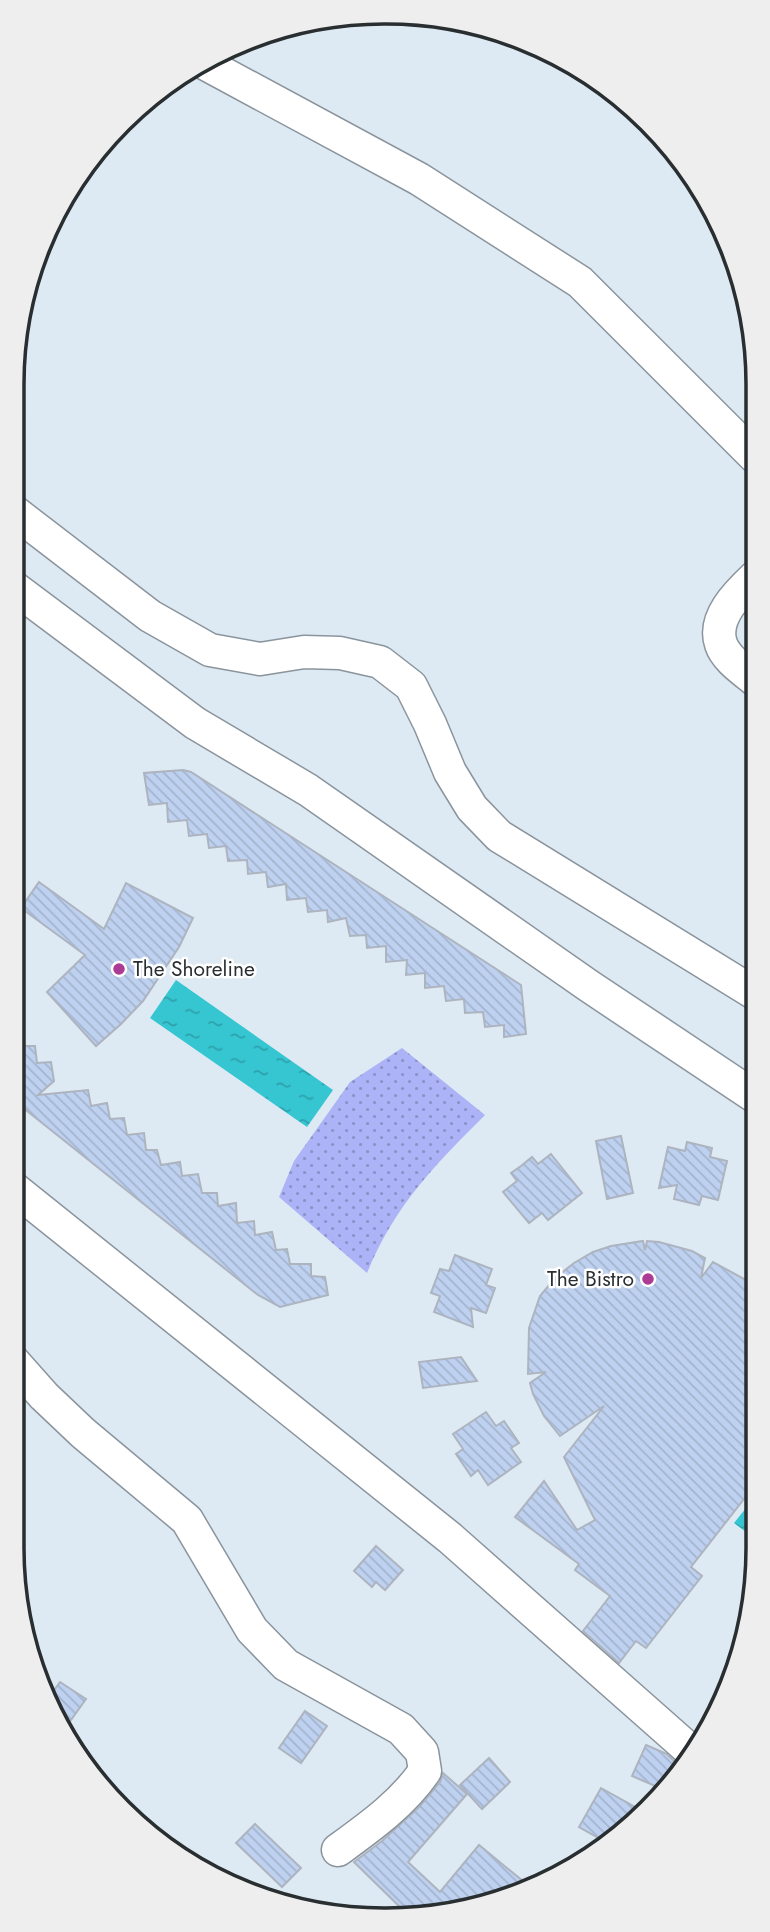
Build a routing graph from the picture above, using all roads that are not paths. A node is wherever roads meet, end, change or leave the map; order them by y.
1 (214, 68) edge
2 (746, 448) edge
3 (24, 519) edge
4 (746, 587) edge
5 (24, 595) edge
6 (746, 673) edge
7 (746, 988) edge
8 (746, 1091) edge
9 (24, 1197) edge
10 (24, 1374) edge
11 (685, 1746) edge
12 (338, 1850) dead end

1 - 2 street
3 - 7 street
4 - 6 street
5 - 8 street
9 - 11 street
10 - 12 street

